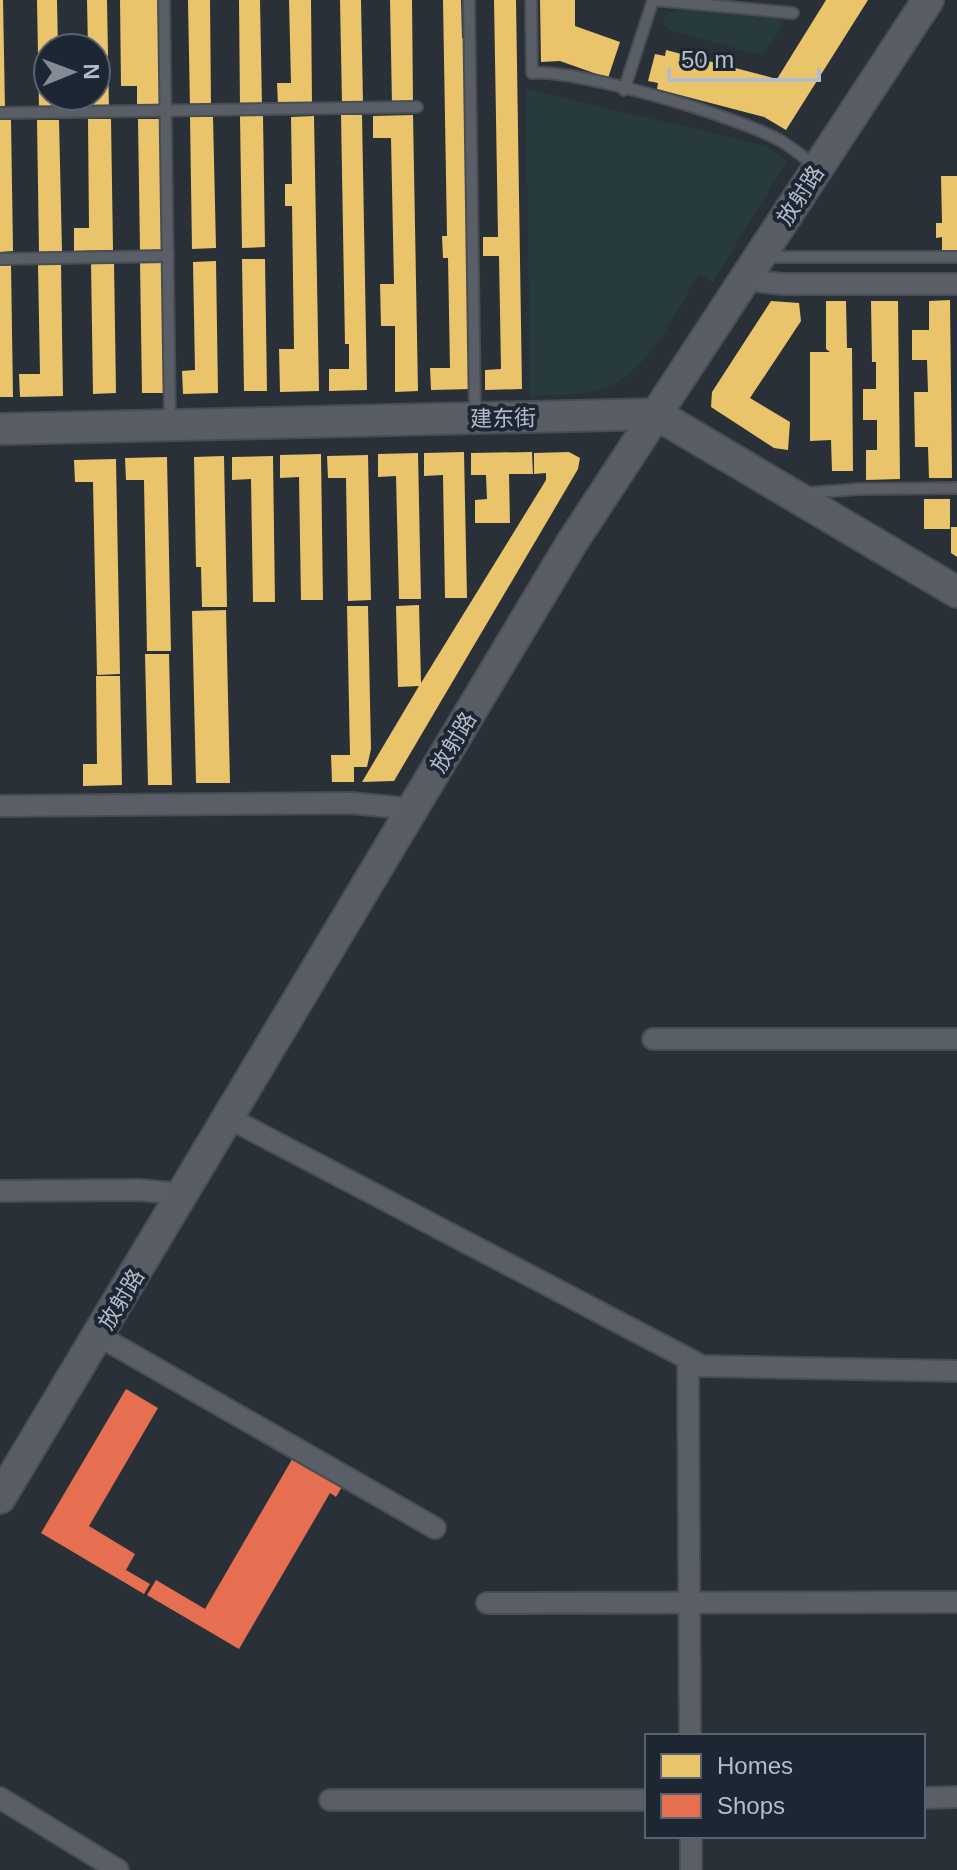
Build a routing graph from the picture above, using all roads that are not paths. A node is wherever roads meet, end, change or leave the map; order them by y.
1 (164, 0) edge
2 (469, 0) edge
3 (531, 0) edge
4 (653, 0) edge
5 (928, 0) edge
6 (793, 13) dead end
7 (624, 90) junction
8 (417, 107) dead end
9 (166, 110) junction
10 (0, 113) edge
11 (818, 167) junction
12 (168, 256) junction
13 (957, 257) edge
14 (0, 259) edge
15 (751, 269) junction
16 (957, 284) edge
17 (656, 414) junction
18 (475, 418) junction
19 (170, 425) junction
20 (0, 429) edge
21 (957, 488) edge
22 (791, 495) junction
23 (957, 592) edge
24 (0, 806) edge
25 (414, 809) junction
26 (653, 1039) dead end
27 (957, 1039) edge
28 (229, 1118) junction
29 (0, 1191) edge
30 (184, 1194) junction
31 (99, 1336) junction
32 (688, 1359) junction
33 (957, 1371) edge
34 (0, 1498) edge
35 (435, 1528) dead end
36 (690, 1602) junction
37 (957, 1602) edge
38 (487, 1603) dead end
39 (690, 1734) edge
40 (957, 1797) edge
41 (0, 1798) edge
42 (925, 1798) edge
43 (330, 1800) dead end
44 (645, 1800) edge
45 (691, 1838) edge
46 (118, 1870) edge
47 (691, 1870) edge

1 - 9 lane
2 - 18 lane
3 - 7 lane
4 - 6 lane
4 - 7 lane
5 - 11 street, 放射路
7 - 11 lane
8 - 9 lane
9 - 10 lane
9 - 12 lane
11 - 15 street, 放射路
12 - 14 lane
12 - 19 lane
13 - 15 lane
15 - 16 street
15 - 17 street, 放射路
17 - 18 street, 建东街
17 - 22 street
17 - 25 street, 放射路
18 - 19 street, 建东街
19 - 20 street, 建东街
21 - 22 lane
22 - 23 street
24 - 25 street
25 - 28 street, 放射路
26 - 27 street
28 - 30 street, 放射路
28 - 32 street
29 - 30 street
30 - 31 street, 放射路
31 - 34 street, 放射路
31 - 35 street
32 - 33 street
32 - 36 street
36 - 37 street
36 - 38 street
36 - 39 street
40 - 42 street
41 - 46 street
43 - 44 street
45 - 47 street

